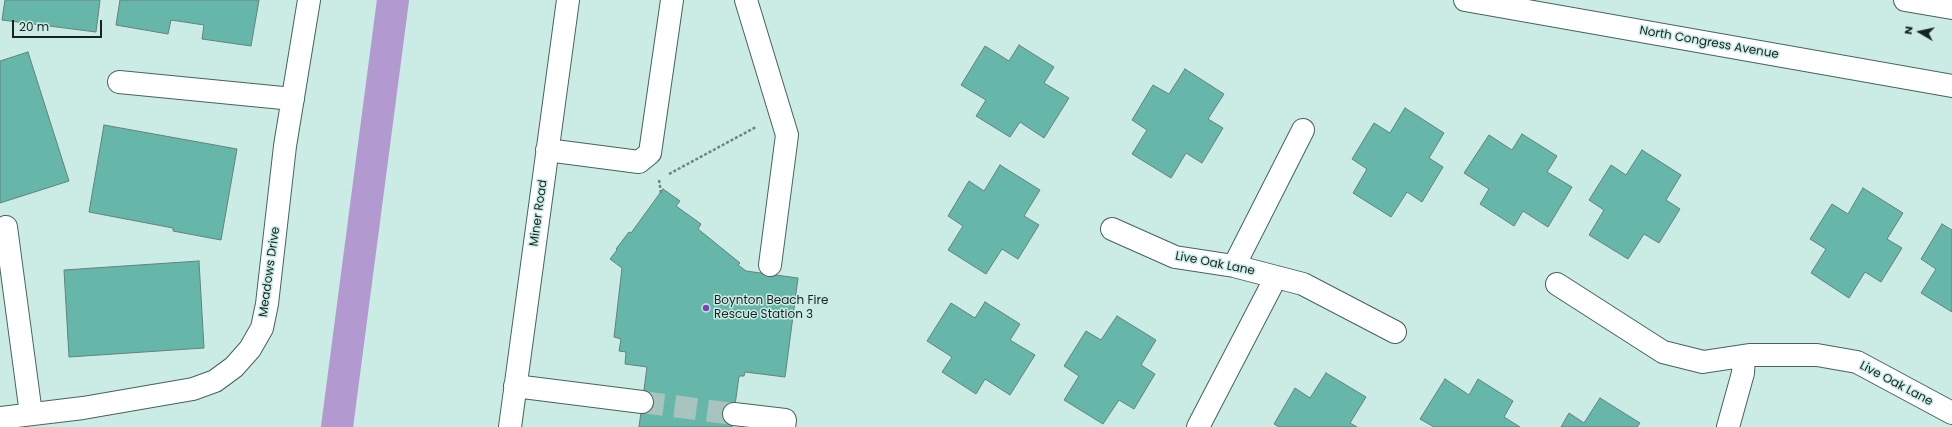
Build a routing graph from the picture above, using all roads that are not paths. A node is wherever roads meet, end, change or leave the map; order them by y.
1 (309, 0) edge
2 (568, 0) edge
3 (672, 0) edge
4 (746, 0) edge
5 (1465, 0) edge
6 (1905, 0) edge
7 (1952, 8) edge
8 (119, 82) dead end
9 (1952, 86) edge
10 (293, 99) junction
11 (1303, 130) dead end
12 (547, 150) junction
13 (6, 227) dead end
14 (1112, 229) dead end
15 (770, 265) dead end
16 (1234, 266) junction
17 (1276, 277) junction
18 (1557, 284) dead end
19 (1395, 332) dead end
20 (1744, 356) junction
21 (515, 386) junction
22 (642, 402) tunnel mouth
23 (1952, 413) edge
24 (31, 414) junction
25 (734, 414) tunnel mouth
26 (0, 418) edge
27 (510, 427) edge
28 (784, 427) edge
29 (1198, 427) edge
30 (1728, 427) edge

1 - 10 street, Meadows Drive
2 - 12 street, Miner Road
3 - 12 street
4 - 15 street
5 - 9 street, North Congress Avenue
6 - 7 street
8 - 10 street
10 - 24 street, Meadows Drive
11 - 16 street
12 - 21 street, Miner Road
13 - 24 street
14 - 16 street, Live Oak Lane
16 - 17 street, Live Oak Lane
17 - 19 street, Live Oak Lane
17 - 29 street
18 - 20 street, Live Oak Lane
20 - 23 street, Live Oak Lane
20 - 30 street
21 - 22 street
21 - 27 street, Miner Road
24 - 26 street, Meadows Drive
25 - 28 street

